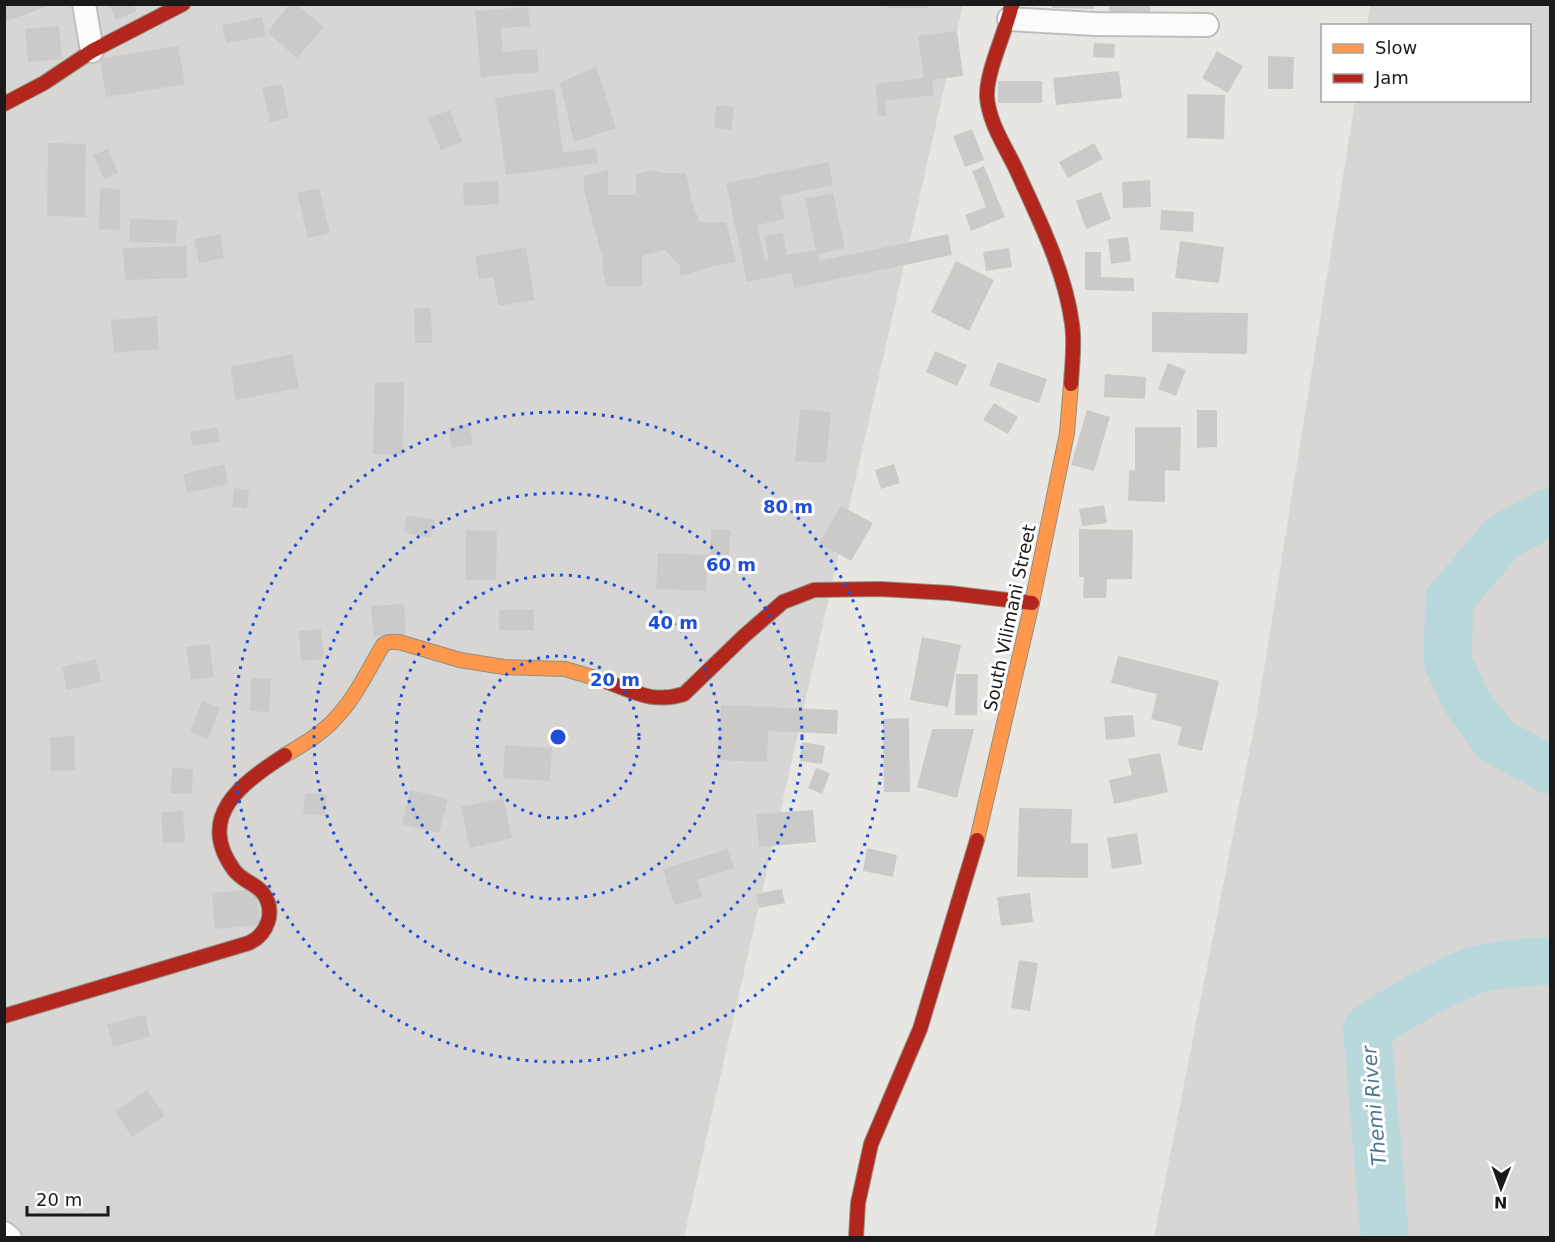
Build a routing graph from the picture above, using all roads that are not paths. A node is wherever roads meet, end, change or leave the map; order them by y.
1 (84, 4) edge
2 (183, 4) edge
3 (1011, 12) edge
4 (1207, 25) dead end
5 (92, 51) junction
6 (4, 105) edge
7 (1032, 603) junction
8 (4, 1016) edge
9 (4, 1233) edge
10 (10, 1238) edge
11 (856, 1238) edge

1 - 5 street
2 - 5 street
3 - 4 street
3 - 7 street, South Vilimani Street
5 - 6 street
7 - 8 street
7 - 11 street, South Vilimani Street
9 - 10 street

